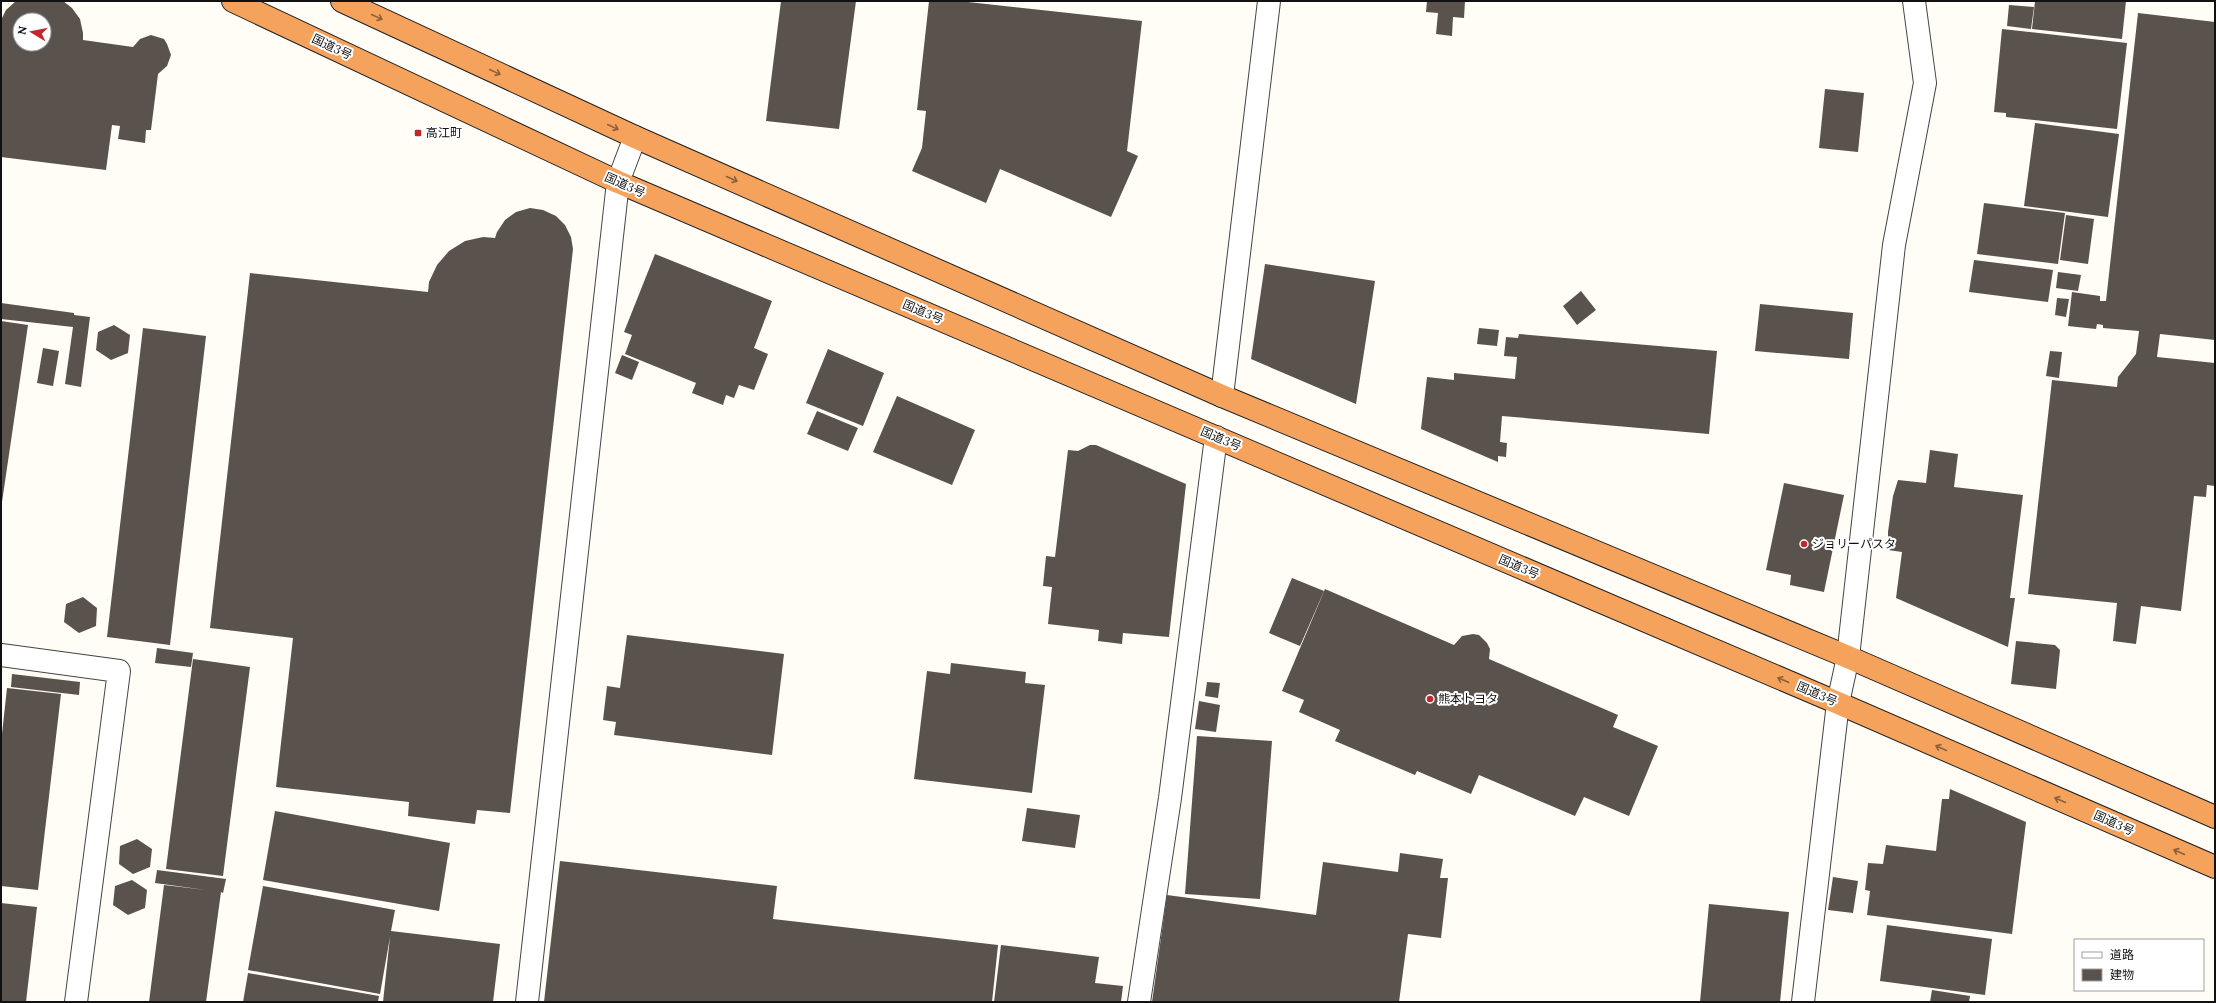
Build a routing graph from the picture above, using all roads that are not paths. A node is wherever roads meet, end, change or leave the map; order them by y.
1 (233, 1) edge
2 (342, 1) edge
3 (1269, 1) edge
4 (1914, 1) edge
5 (635, 137) junction
6 (618, 182) junction
7 (1222, 396) junction
8 (1216, 437) junction
9 (1, 655) edge
10 (1848, 657) junction
11 (1838, 703) junction
12 (2215, 817) edge
13 (2215, 867) edge
14 (76, 1002) edge
15 (527, 1002) edge
16 (1139, 1002) edge
17 (1803, 1002) edge

1 - 6 highway, 国道3号
2 -> 5 highway
3 - 7 street
4 - 10 street
5 - 6 street
5 -> 7 highway
6 - 8 highway, 国道3号
6 - 15 street
7 - 10 highway
11 -> 8 highway, 国道3号
8 - 16 street
9 - 14 street
10 - 11 street
10 - 12 highway
13 -> 11 highway, 国道3号
11 - 17 street

